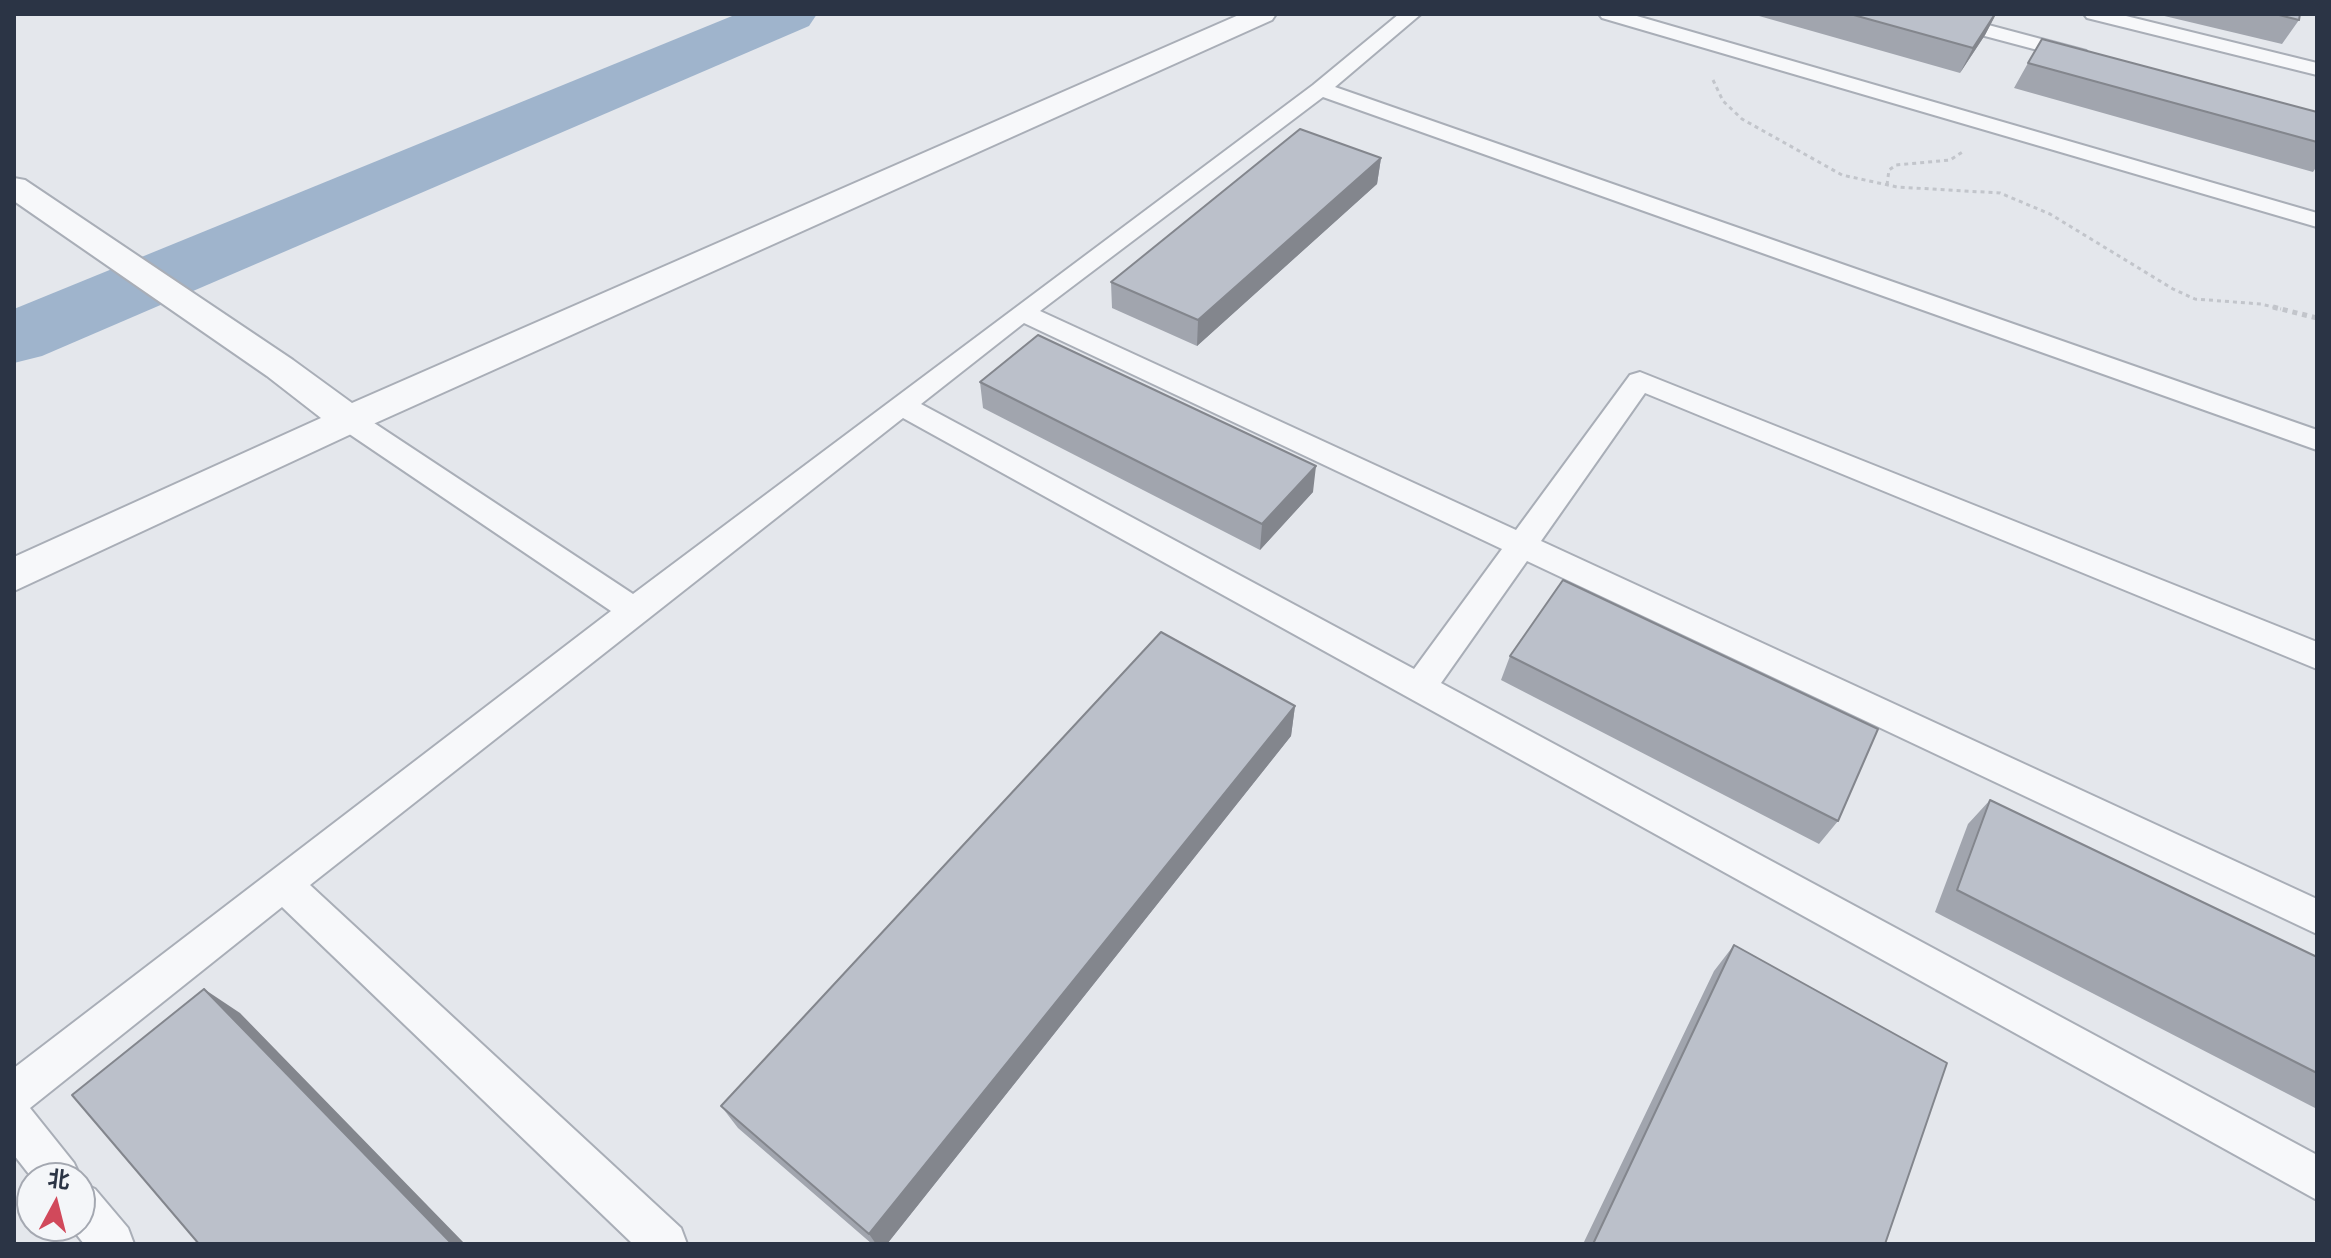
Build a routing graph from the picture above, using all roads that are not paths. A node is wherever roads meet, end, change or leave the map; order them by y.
1 (1263, 14) edge
2 (1411, 14) edge
3 (1609, 14) edge
4 (1924, 14) edge
5 (2094, 14) edge
6 (2105, 61) edge
7 (2317, 69) edge
8 (1320, 89) junction
9 (27, 196) edge
10 (2317, 220) edge
11 (1022, 312) junction
12 (901, 405) junction
13 (349, 420) junction
14 (2317, 440) edge
15 (1522, 548) junction
16 (14, 575) edge
17 (634, 610) junction
18 (2317, 656) edge
19 (1419, 688) junction
20 (283, 884) junction
21 (2317, 917) edge
22 (14, 1094) edge
23 (14, 1121) edge
24 (46, 1162) edge
25 (2317, 1178) edge
26 (96, 1224) edge
27 (112, 1244) edge
28 (665, 1244) edge

1 - 13 street
2 - 8 lane
3 - 10 lane
4 - 6 lane
5 - 7 lane
8 - 11 lane
8 - 14 lane
9 - 13 street
11 - 12 lane
11 - 15 lane
12 - 17 lane
12 - 19 lane
13 - 16 street
13 - 17 lane
15 - 18 lane
15 - 19 lane
15 - 21 lane
17 - 20 lane
19 - 25 lane
20 - 22 lane
20 - 28 lane
23 - 24 lane
26 - 27 lane

